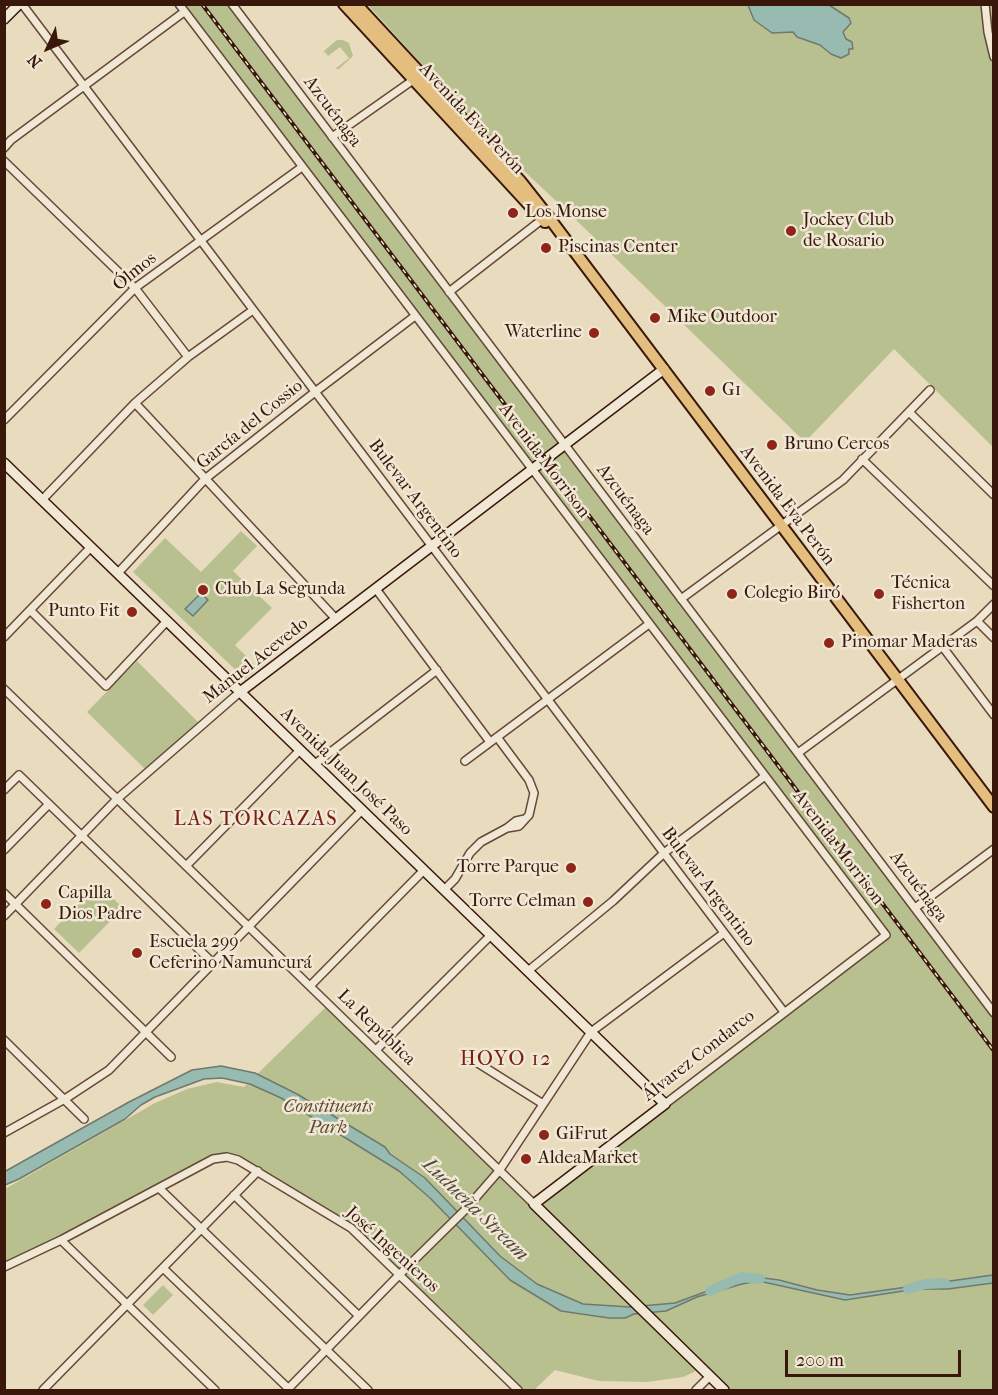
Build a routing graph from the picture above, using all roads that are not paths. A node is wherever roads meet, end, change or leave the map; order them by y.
1 (21, 4) edge
2 (178, 4) edge
3 (232, 4) edge
4 (344, 4) edge
5 (356, 4) edge
6 (985, 4) edge
7 (184, 12) junction
8 (4, 20) edge
9 (993, 57) edge
10 (417, 78) junction
11 (84, 86) junction
12 (332, 137) junction
13 (4, 148) edge
14 (4, 161) edge
15 (302, 167) junction
16 (545, 217) junction
17 (200, 240) junction
18 (135, 288) junction
19 (449, 292) junction
20 (254, 310) junction
21 (415, 316) junction
22 (189, 357) junction
23 (664, 369) junction
24 (930, 390) dead end
25 (315, 392) junction
26 (135, 403) junction
27 (909, 412) junction
28 (4, 420) edge
29 (565, 445) junction
30 (862, 459) junction
31 (4, 463) edge
32 (532, 470) junction
33 (205, 479) junction
34 (993, 495) edge
35 (42, 500) junction
36 (780, 525) junction
37 (91, 547) junction
38 (432, 547) junction
39 (118, 573) junction
40 (993, 586) edge
41 (376, 589) junction
42 (681, 599) junction
43 (993, 604) edge
44 (30, 610) junction
45 (336, 619) junction
46 (167, 621) junction
47 (977, 621) junction
48 (649, 624) junction
49 (4, 637) edge
50 (993, 638) edge
51 (942, 646) junction
52 (437, 670) junction
53 (896, 680) junction
54 (4, 689) edge
55 (240, 692) junction
56 (548, 700) junction
57 (993, 716) edge
58 (494, 740) junction
59 (300, 750) junction
60 (798, 753) junction
61 (465, 761) dead end
62 (315, 764) junction
63 (765, 776) junction
64 (4, 790) edge
65 (117, 799) junction
66 (49, 804) junction
67 (993, 807) edge
68 (362, 810) junction
69 (82, 836) junction
70 (993, 849) edge
71 (4, 850) edge
72 (664, 853) junction
73 (186, 866) junction
74 (424, 870) junction
75 (444, 890) junction
76 (4, 893) edge
77 (16, 904) junction
78 (915, 908) junction
79 (4, 916) edge
80 (249, 927) junction
81 (724, 933) junction
82 (491, 935) junction
83 (886, 935) joint
84 (214, 964) junction
85 (528, 971) junction
86 (310, 986) junction
87 (784, 1012) junction
88 (993, 1013) edge
89 (591, 1032) junction
90 (147, 1033) junction
91 (4, 1040) edge
92 (376, 1050) junction
93 (465, 1055) dead end
94 (171, 1057) dead end
95 (65, 1099) junction
96 (543, 1104) junction
97 (665, 1104) junction
98 (84, 1119) dead end
99 (4, 1133) edge
100 (258, 1171) junction
101 (499, 1171) junction
102 (159, 1188) junction
103 (234, 1195) junction
104 (534, 1204) junction
105 (201, 1229) junction
106 (61, 1240) junction
107 (4, 1267) edge
108 (163, 1268) junction
109 (399, 1275) junction
110 (127, 1305) junction
111 (359, 1316) junction
112 (326, 1350) junction
113 (710, 1376) junction
114 (43, 1390) edge
115 (215, 1390) edge
116 (288, 1390) edge
117 (368, 1390) edge
118 (518, 1390) edge
119 (696, 1390) edge
120 (724, 1390) edge

1 - 8 main road
1 - 11 street, Bulevar Argentino
2 - 7 street, Avenida Morrison
3 - 12 street, Azcuénaga
4 - 10 main road, Avenida Eva Perón
5 - 10 main road, Avenida Eva Perón
6 - 9 street
7 - 11 street
7 - 15 street, Avenida Morrison
10 - 12 street
10 - 16 main road, Avenida Eva Perón
11 - 13 street
11 - 17 street, Bulevar Argentino
12 - 19 street, Azcuénaga
14 - 18 street
15 - 17 street, Ólmos
15 - 21 street, Avenida Morrison
16 - 19 street
16 - 23 main road, Avenida Eva Perón
17 - 18 street, Ólmos
17 - 20 street, Bulevar Argentino
18 - 22 street
18 - 28 street, Ólmos
19 - 29 street, Azcuénaga
20 - 22 street
20 - 25 street, Bulevar Argentino
21 - 25 street, García del Cossio
21 - 32 street, Avenida Morrison
22 - 26 street
23 - 29 main road, Manuel Acevedo
23 - 36 main road, Avenida Eva Perón
24 - 27 street
25 - 33 street, García del Cossio
25 - 38 street, Bulevar Argentino
26 - 33 street
26 - 35 street
27 - 30 street
27 - 34 street
29 - 32 main road, Manuel Acevedo
29 - 42 street, Azcuénaga
30 - 36 street
30 - 40 street
31 - 35 main road, Avenida Juan José Paso
32 - 38 main road, Manuel Acevedo
32 - 48 street, Avenida Morrison
33 - 39 street, García del Cossio
33 - 45 street
35 - 37 main road, Avenida Juan José Paso
36 - 42 street
36 - 53 main road, Avenida Eva Perón
37 - 39 main road, Avenida Juan José Paso
37 - 44 street
38 - 41 main road, Manuel Acevedo
38 - 56 street, Bulevar Argentino
39 - 46 main road, Avenida Juan José Paso
41 - 45 main road, Manuel Acevedo
41 - 52 street
42 - 60 street, Azcuénaga
43 - 47 street
44 - 46 street
44 - 49 street
45 - 55 main road, Manuel Acevedo
46 - 55 main road, Avenida Juan José Paso
47 - 50 street
47 - 51 street
48 - 56 street
48 - 63 street, Avenida Morrison
51 - 53 street
51 - 57 street
52 - 58 street
52 - 62 street
53 - 60 street
53 - 67 main road, Avenida Eva Perón
54 - 65 street, La República
55 - 59 main road, Avenida Juan José Paso
55 - 65 street, Manuel Acevedo
56 - 58 street
56 - 72 street, Bulevar Argentino
58 - 61 street
58 - 75 street
59 - 62 main road, Avenida Juan José Paso
59 - 73 street
60 - 78 street, Azcuénaga
62 - 68 main road, Avenida Juan José Paso
63 - 72 street
63 - 83 street, Avenida Morrison
64 - 66 street
65 - 69 street, Manuel Acevedo
65 - 73 street, La República
66 - 69 street
66 - 71 street
68 - 74 main road, Avenida Juan José Paso
68 - 80 street
69 - 77 street, Manuel Acevedo
69 - 84 street
70 - 78 street
72 - 81 street, Bulevar Argentino
72 - 85 street
73 - 80 street, La República
74 - 75 main road, Avenida Juan José Paso
74 - 86 street
75 - 82 main road, Avenida Juan José Paso
76 - 77 street
77 - 79 street, Manuel Acevedo
77 - 90 street
78 - 88 street, Azcuénaga
80 - 84 street
80 - 86 street, La República
81 - 87 street, Bulevar Argentino
81 - 89 street
82 - 85 main road, Avenida Juan José Paso
82 - 92 street
83 - 87 street, Álvarez Condarco
84 - 90 street
85 - 89 main road, Avenida Juan José Paso
86 - 92 street, La República
87 - 97 street, Álvarez Condarco
89 - 96 street
89 - 97 main road, Avenida Juan José Paso
90 - 94 street
90 - 95 street
91 - 95 street
92 - 101 street, La República
93 - 96 street
95 - 98 street
95 - 99 street
96 - 101 street
97 - 104 main road, Álvarez Condarco
100 - 102 street, José Ingenieros
100 - 103 street
100 - 109 street, José Ingenieros
101 - 104 street, La República
101 - 109 street
102 - 105 street
102 - 106 street
103 - 105 street
103 - 111 street
104 - 113 main road, La República
105 - 108 street
105 - 112 street
106 - 107 street
106 - 110 street
108 - 110 street
108 - 116 street
109 - 111 street
109 - 118 street, José Ingenieros
110 - 114 street
110 - 115 street
111 - 112 street
112 - 116 street
112 - 117 street
113 - 119 street
113 - 120 main road, La República

